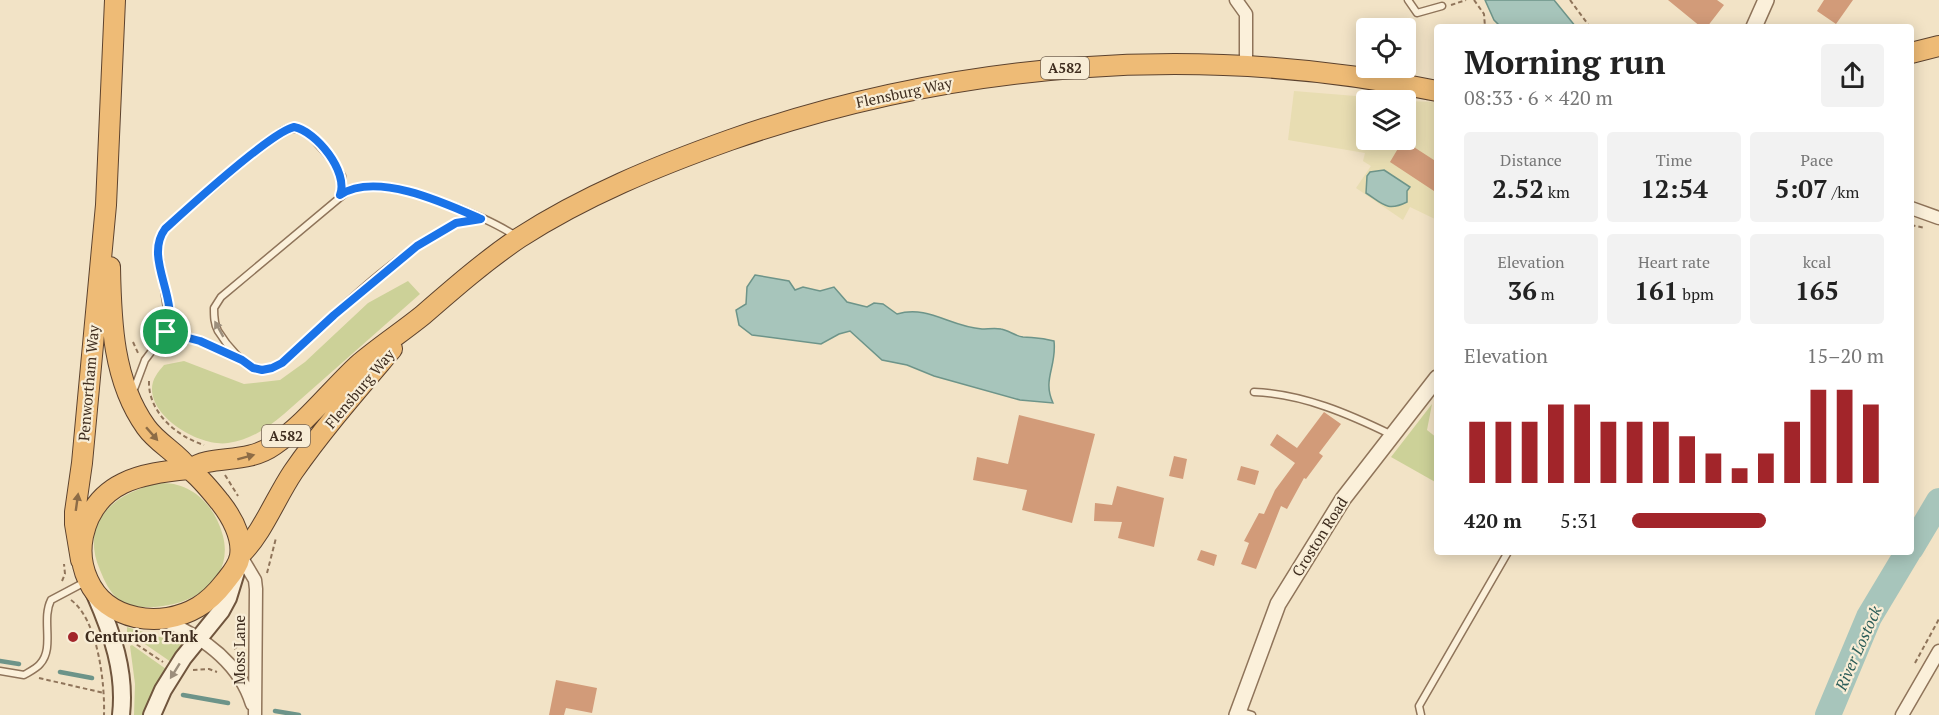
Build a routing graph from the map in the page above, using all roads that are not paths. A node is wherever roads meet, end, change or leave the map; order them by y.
1 (115, 0) edge
2 (1236, 0) edge
3 (1408, 0) edge
4 (1442, 6) road end
5 (1939, 46) edge
6 (1914, 51) edge
7 (1246, 65) junction
8 (1434, 90) edge
9 (340, 195) junction
10 (106, 205) junction
11 (1914, 209) edge
12 (1939, 218) edge
13 (481, 219) junction
14 (519, 239) junction
15 (422, 315) junction
16 (166, 332) junction
17 (242, 360) junction
18 (1434, 382) edge
19 (1254, 392) dead end
20 (131, 398) junction
21 (1392, 436) junction
22 (190, 469) junction
23 (1506, 555) edge
24 (239, 559) junction
25 (81, 560) junction
26 (91, 586) junction
27 (159, 618) junction
28 (199, 638) junction
29 (1939, 651) edge
30 (0, 671) edge
31 (1242, 714) edge
32 (120, 715) edge
33 (152, 715) edge
34 (255, 715) edge
35 (1421, 715) edge
36 (1902, 715) edge

1 - 10 highway, Penwortham Way / A582
2 - 7 street
3 - 4 lane
5 - 6 highway
7 - 8 highway, Flensburg Way / A582
7 - 14 highway, Flensburg Way / A582
9 - 13 lane
9 - 16 lane
17 -> 9 lane
10 - 20 highway, Penwortham Way / A582
25 -> 10 highway, Penwortham Way / A582
11 - 12 street
13 - 14 lane
13 - 17 lane
14 - 15 highway, Flensburg Way / A582
22 -> 15 highway, Flensburg Way / A582
15 - 24 highway, Flensburg Way / A582
16 - 17 lane
16 - 20 lane
18 - 21 street, Croston Road
19 - 21 lane
20 -> 22 highway, Penwortham Way / A582
21 - 31 street, Croston Road
22 - 24 highway, A582
22 - 25 highway, A582
23 - 35 lane
24 - 27 highway, A582
24 - 28 main road, Flensburg Way
24 - 34 street, Moss Lane
25 - 26 highway, A582
26 - 27 highway, A582
26 - 30 lane
26 - 32 main road
27 - 28 street, Moss Lane
28 -> 33 main road, Flensburg Way
28 - 34 street, Moss Lane
29 - 36 street

